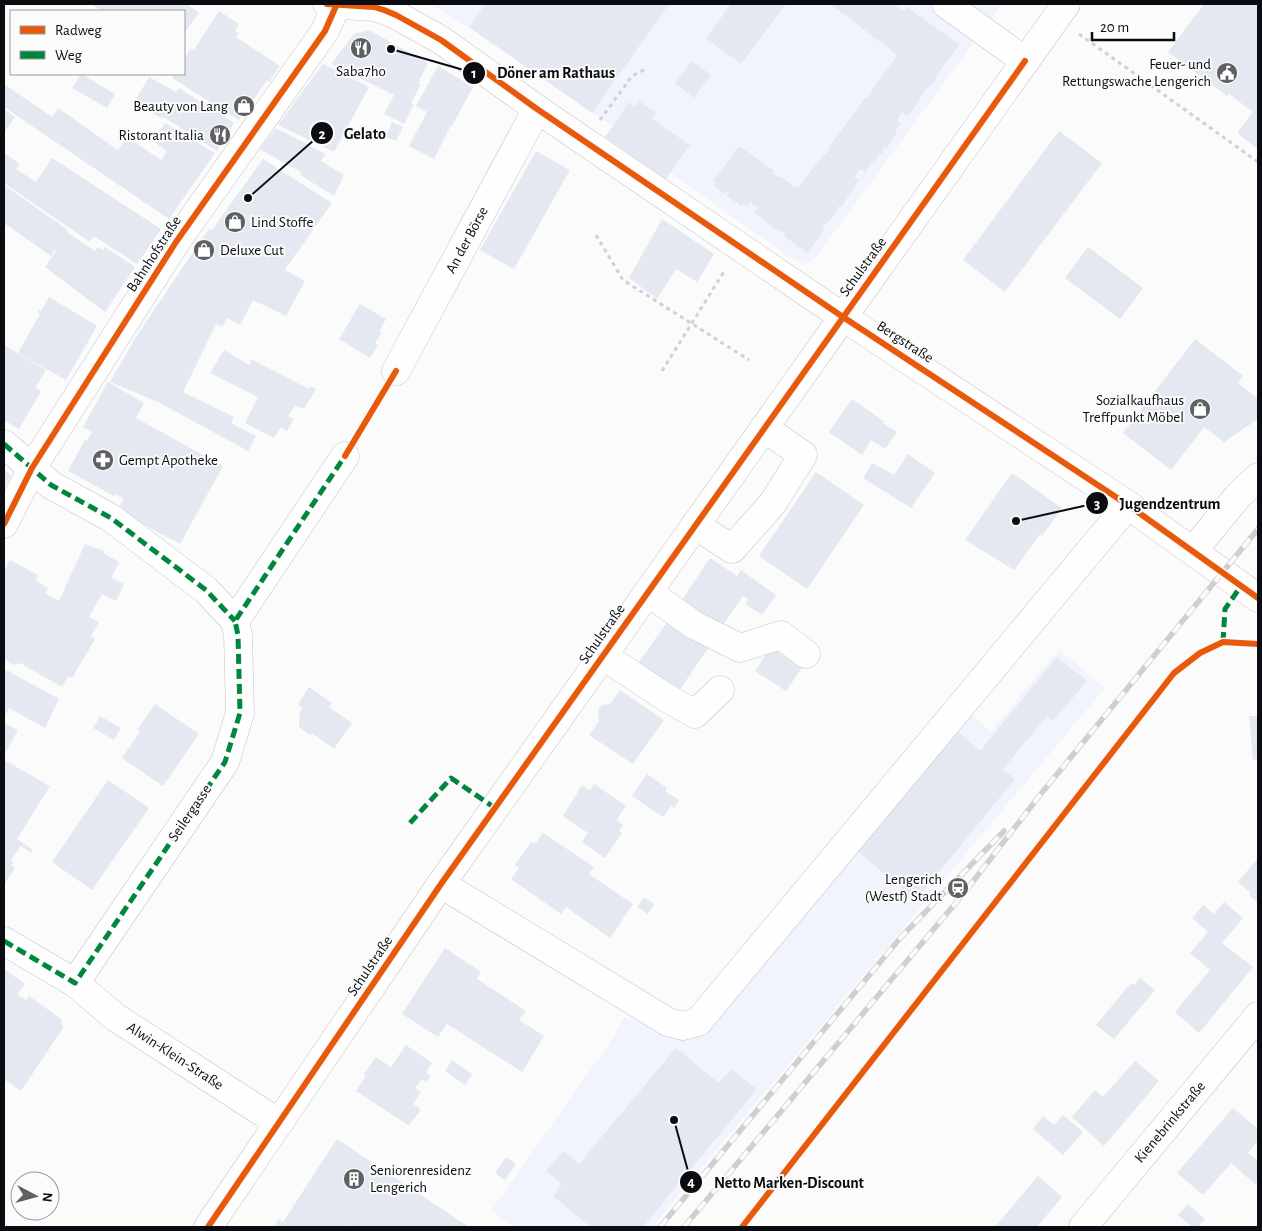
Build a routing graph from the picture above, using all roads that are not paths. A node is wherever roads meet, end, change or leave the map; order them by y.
1 (946, 4) edge
2 (332, 5) edge
3 (376, 6) edge
4 (1061, 11) edge
5 (1026, 61) junction
6 (537, 109) junction
7 (844, 316) junction
8 (396, 370) dead end
9 (764, 428) junction
10 (4, 444) edge
11 (345, 456) dead end
12 (32, 468) junction
13 (1258, 477) edge
14 (1128, 505) junction
15 (4, 524) edge
16 (695, 525) junction
17 (1193, 551) junction
18 (648, 592) junction
19 (1258, 598) edge
20 (235, 621) junction
21 (806, 654) dead end
22 (602, 655) junction
23 (720, 690) dead end
24 (441, 884) junction
25 (4, 941) edge
26 (75, 983) junction
27 (1258, 1016) edge
28 (279, 1123) junction
29 (208, 1227) edge
30 (1082, 1227) edge

1 - 5 street
2 - 3 street, Bergstraße
2 - 12 street, Bahnhofstraße
3 - 6 street, Bergstraße
4 - 5 street, Schulstraße
5 - 7 street, Schulstraße
6 - 7 street, Bergstraße
6 - 8 street, An der Börse
7 - 9 street, Schulstraße
7 - 14 street, Bergstraße
9 - 16 street, Schulstraße
9 - 16 street
10 - 12 street
11 - 20 street
12 - 15 street, Bahnhofstraße
12 - 20 street
13 - 17 street
14 - 17 street, Bergstraße
14 - 24 street
16 - 18 street, Schulstraße
17 - 19 street, Bergstraße
18 - 21 street
18 - 22 street, Schulstraße
20 - 26 street, Seilergasse
22 - 23 street
22 - 24 street, Schulstraße
24 - 28 street, Schulstraße
25 - 26 street, Alwin-Klein-Straße
26 - 28 street, Alwin-Klein-Straße
27 - 30 street, Kienebrinkstraße
28 - 29 street, Schulstraße

